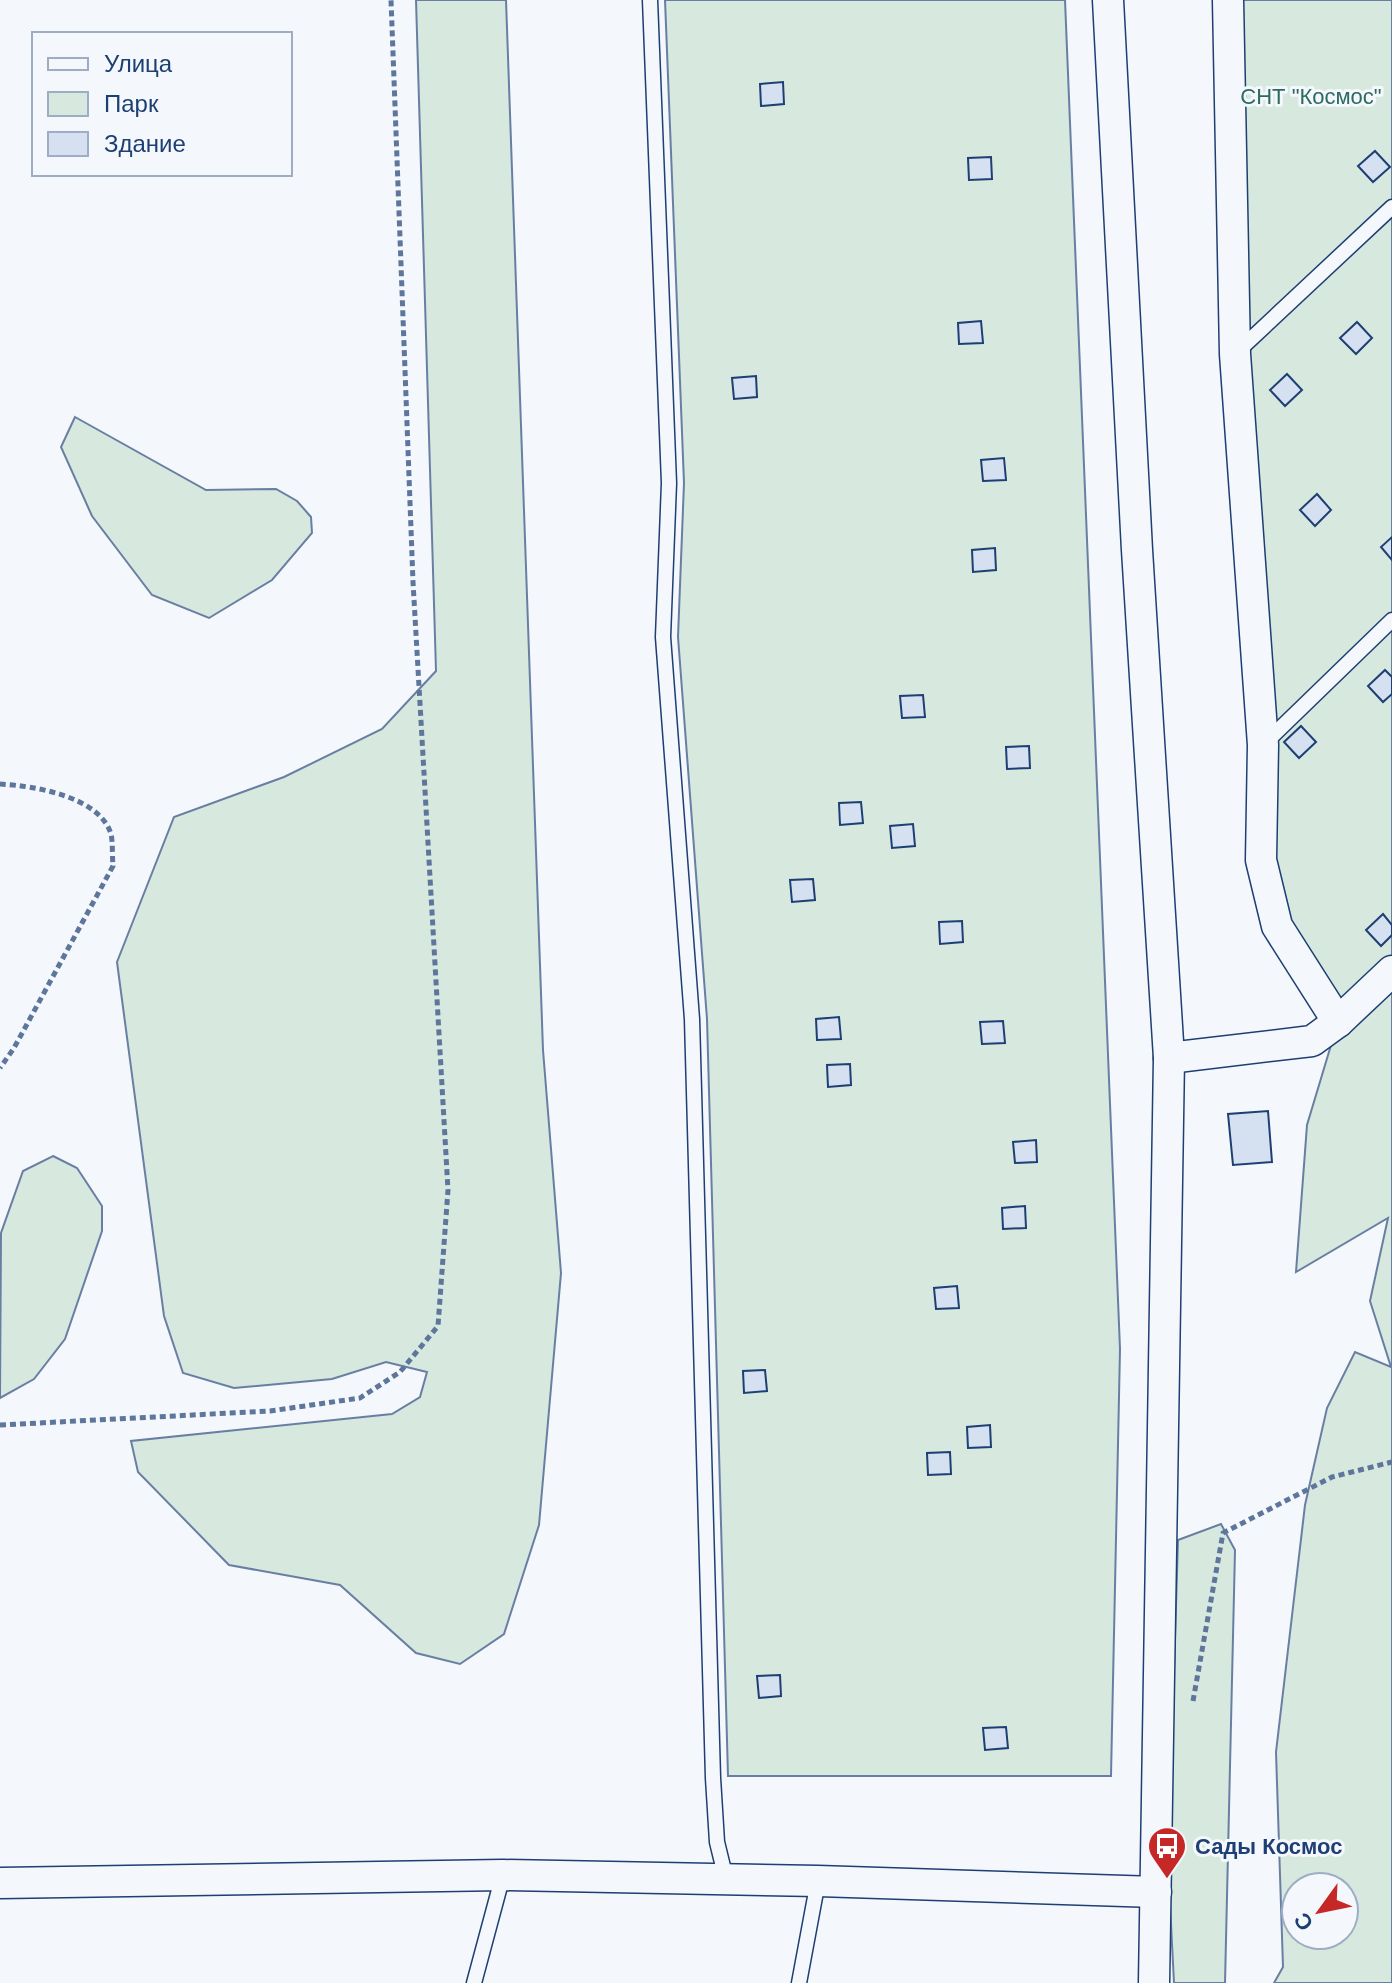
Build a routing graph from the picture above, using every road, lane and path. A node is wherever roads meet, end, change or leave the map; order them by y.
1 (391, 0) edge
2 (650, 0) edge
3 (1108, 0) edge
4 (1228, 0) edge
5 (1392, 207) edge
6 (1235, 354) junction
7 (1392, 620) edge
8 (1263, 745) junction
9 (0, 784) edge
10 (1392, 971) edge
11 (1338, 1022) junction
12 (1169, 1058) junction
13 (0, 1068) edge
14 (0, 1425) edge
15 (1392, 1462) edge
16 (1192, 1703) dead end
17 (503, 1875) junction
18 (726, 1879) junction
19 (818, 1881) junction
20 (0, 1883) edge
21 (1156, 1892) junction
22 (474, 1983) edge
23 (799, 1983) edge
24 (1154, 1983) edge

1 - 14 path
2 - 18 lane
3 - 12 street
4 - 6 street
5 - 6 lane
6 - 8 street
7 - 8 lane
8 - 11 street
9 - 13 path
10 - 11 street
11 - 12 street
12 - 21 street
15 - 16 path
17 - 18 street
17 - 20 street
17 - 22 lane
18 - 19 street
19 - 21 street
19 - 23 lane
21 - 24 street

